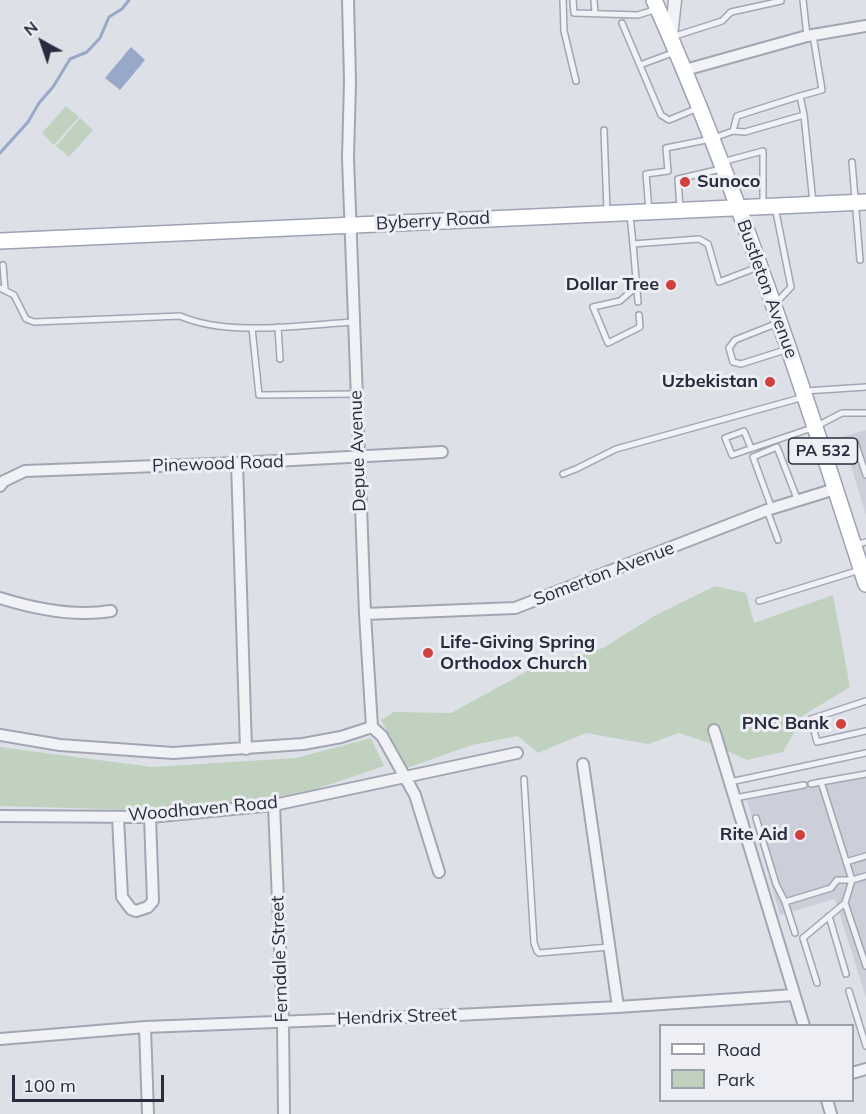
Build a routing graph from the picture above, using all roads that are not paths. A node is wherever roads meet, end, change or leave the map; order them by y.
1 (348, 0) edge
2 (562, 0) edge
3 (573, 0) edge
4 (594, 0) edge
5 (675, 0) edge
6 (803, 0) edge
7 (781, 1) edge
8 (656, 4) edge
9 (595, 14) junction
10 (622, 22) dead end
11 (866, 26) edge
12 (810, 36) junction
13 (674, 44) junction
14 (640, 65) junction
15 (685, 70) junction
16 (576, 81) dead end
17 (800, 96) junction
18 (699, 108) junction
19 (804, 115) junction
20 (604, 130) dead end
21 (733, 131) junction
22 (711, 139) junction
23 (852, 162) dead end
24 (721, 165) junction
25 (668, 171) junction
26 (678, 179) junction
27 (860, 202) edge
28 (813, 204) junction
29 (769, 205) junction
30 (737, 207) junction
31 (680, 209) junction
32 (649, 211) junction
33 (630, 212) junction
34 (607, 213) junction
35 (350, 225) junction
36 (0, 241) edge
37 (633, 244) junction
38 (860, 260) dead end
39 (3, 265) dead end
40 (759, 266) junction
41 (637, 286) junction
42 (3, 289) edge
43 (638, 302) dead end
44 (773, 305) junction
45 (639, 315) dead end
46 (354, 322) junction
47 (780, 322) junction
48 (278, 327) junction
49 (252, 328) junction
50 (789, 348) junction
51 (280, 359) dead end
52 (866, 387) edge
53 (356, 394) junction
54 (804, 394) junction
55 (866, 413) edge
56 (815, 427) junction
57 (855, 442) dead end
58 (751, 448) junction
59 (442, 452) dead end
60 (359, 457) junction
61 (237, 463) junction
62 (563, 474) dead end
63 (866, 475) edge
64 (0, 486) edge
65 (835, 489) junction
66 (798, 501) junction
67 (769, 510) junction
68 (778, 540) dead end
69 (860, 544) edge
70 (864, 577) edge
71 (0, 598) edge
72 (759, 601) dead end
73 (111, 611) dead end
74 (365, 614) junction
75 (866, 701) edge
76 (372, 727) junction
77 (714, 730) dead end
78 (866, 731) edge
79 (0, 735) edge
80 (246, 749) junction
81 (518, 753) dead end
82 (866, 753) edge
83 (583, 764) dead end
84 (866, 774) edge
85 (404, 776) junction
86 (525, 779) dead end
87 (729, 782) junction
88 (821, 782) junction
89 (811, 784) dead end
90 (804, 785) dead end
91 (734, 798) junction
92 (274, 805) junction
93 (0, 816) edge
94 (118, 817) junction
95 (150, 817) junction
96 (756, 818) dead end
97 (866, 856) edge
98 (846, 862) junction
99 (439, 872) dead end
100 (866, 876) edge
101 (852, 880) junction
102 (785, 902) junction
103 (845, 903) junction
104 (829, 916) junction
105 (795, 933) dead end
106 (609, 947) junction
107 (866, 966) edge
108 (846, 974) dead end
109 (817, 983) dead end
110 (849, 991) dead end
111 (794, 995) junction
112 (618, 1007) junction
113 (283, 1021) junction
114 (803, 1024) edge
115 (145, 1027) junction
116 (0, 1039) edge
117 (866, 1046) edge
118 (148, 1114) edge
119 (284, 1114) edge

1 - 35 street, Depue Avenue
2 - 16 lane
3 - 9 lane
4 - 9 lane
5 - 13 street
6 - 12 lane
7 - 13 lane
8 - 9 lane
8 - 13 main road, Bustleton Avenue / PA 532
10 - 14 lane
11 - 12 street
12 - 15 street
12 - 17 lane
13 - 14 lane
13 - 15 main road, Bustleton Avenue / PA 532
14 - 18 lane
15 - 18 main road, Bustleton Avenue / PA 532
17 - 19 lane
17 - 21 lane
18 - 22 main road, Bustleton Avenue / PA 532
19 - 21 lane
19 - 28 lane
20 - 34 lane
21 - 22 lane
22 - 24 main road, Bustleton Avenue / PA 532
22 - 25 lane
23 - 27 lane
24 - 26 lane
24 - 29 lane
24 - 30 main road, Bustleton Avenue / PA 532
25 - 26 lane
25 - 32 lane
26 - 31 lane
27 - 28 main road, Byberry Road
27 - 38 lane
28 - 29 main road, Byberry Road
29 - 30 main road, Byberry Road
29 - 44 lane
30 - 31 main road, Byberry Road
30 - 40 main road, Bustleton Avenue / PA 532
31 - 32 main road, Byberry Road
32 - 33 main road, Byberry Road
33 - 34 main road, Byberry Road
33 - 37 lane
34 - 35 main road, Byberry Road
35 - 36 main road, Byberry Road
35 - 46 street, Depue Avenue
37 - 40 lane
37 - 41 lane
39 - 42 lane
40 - 44 main road, Bustleton Avenue / PA 532
41 - 43 lane
41 - 45 lane
42 - 49 lane
44 - 47 main road, Bustleton Avenue / PA 532
46 - 48 lane
46 - 53 street, Depue Avenue
47 - 50 main road, Bustleton Avenue / PA 532
47 - 50 lane
48 - 49 lane
48 - 51 lane
49 - 53 lane
50 - 54 main road, Bustleton Avenue / PA 532
52 - 54 lane
53 - 60 street, Depue Avenue
54 - 56 main road, Bustleton Avenue / PA 532
54 - 62 lane
55 - 56 lane
56 - 58 lane
56 - 65 main road, Bustleton Avenue / PA 532
57 - 63 lane
58 - 58 lane
59 - 60 street, Pinewood Road
60 - 61 street, Pinewood Road
60 - 74 street, Depue Avenue
61 - 64 street, Pinewood Road
61 - 80 street
65 - 66 street, Somerton Avenue
65 - 69 main road, Bustleton Avenue / PA 532
66 - 67 street, Somerton Avenue
66 - 67 lane
67 - 68 lane
67 - 74 street, Somerton Avenue
69 - 70 main road, Bustleton Avenue / PA 532
70 - 72 lane
71 - 73 street
74 - 76 street, Depue Avenue
75 - 78 lane
76 - 80 street
76 - 85 street
77 - 87 street
79 - 80 street
81 - 85 street
82 - 87 lane
83 - 106 street
84 - 88 lane
85 - 92 street, Woodhaven Road
85 - 99 street
86 - 106 lane
87 - 91 street
88 - 89 lane
88 - 98 lane
90 - 91 lane
91 - 111 street
92 - 95 street, Woodhaven Road
92 - 113 street, Ferndale Street
93 - 94 street, Woodhaven Road
94 - 95 street, Woodhaven Road
94 - 95 street
96 - 102 lane
97 - 98 lane
98 - 101 lane
100 - 101 lane
101 - 102 lane
101 - 103 lane
102 - 105 lane
103 - 104 lane
103 - 107 lane
104 - 108 lane
104 - 109 lane
106 - 112 street
110 - 117 lane
111 - 112 street, Hendrix Street
111 - 114 street
112 - 113 street, Hendrix Street
113 - 115 street, Hendrix Street
113 - 119 street, Ferndale Street
115 - 116 street, Hendrix Street
115 - 118 street

